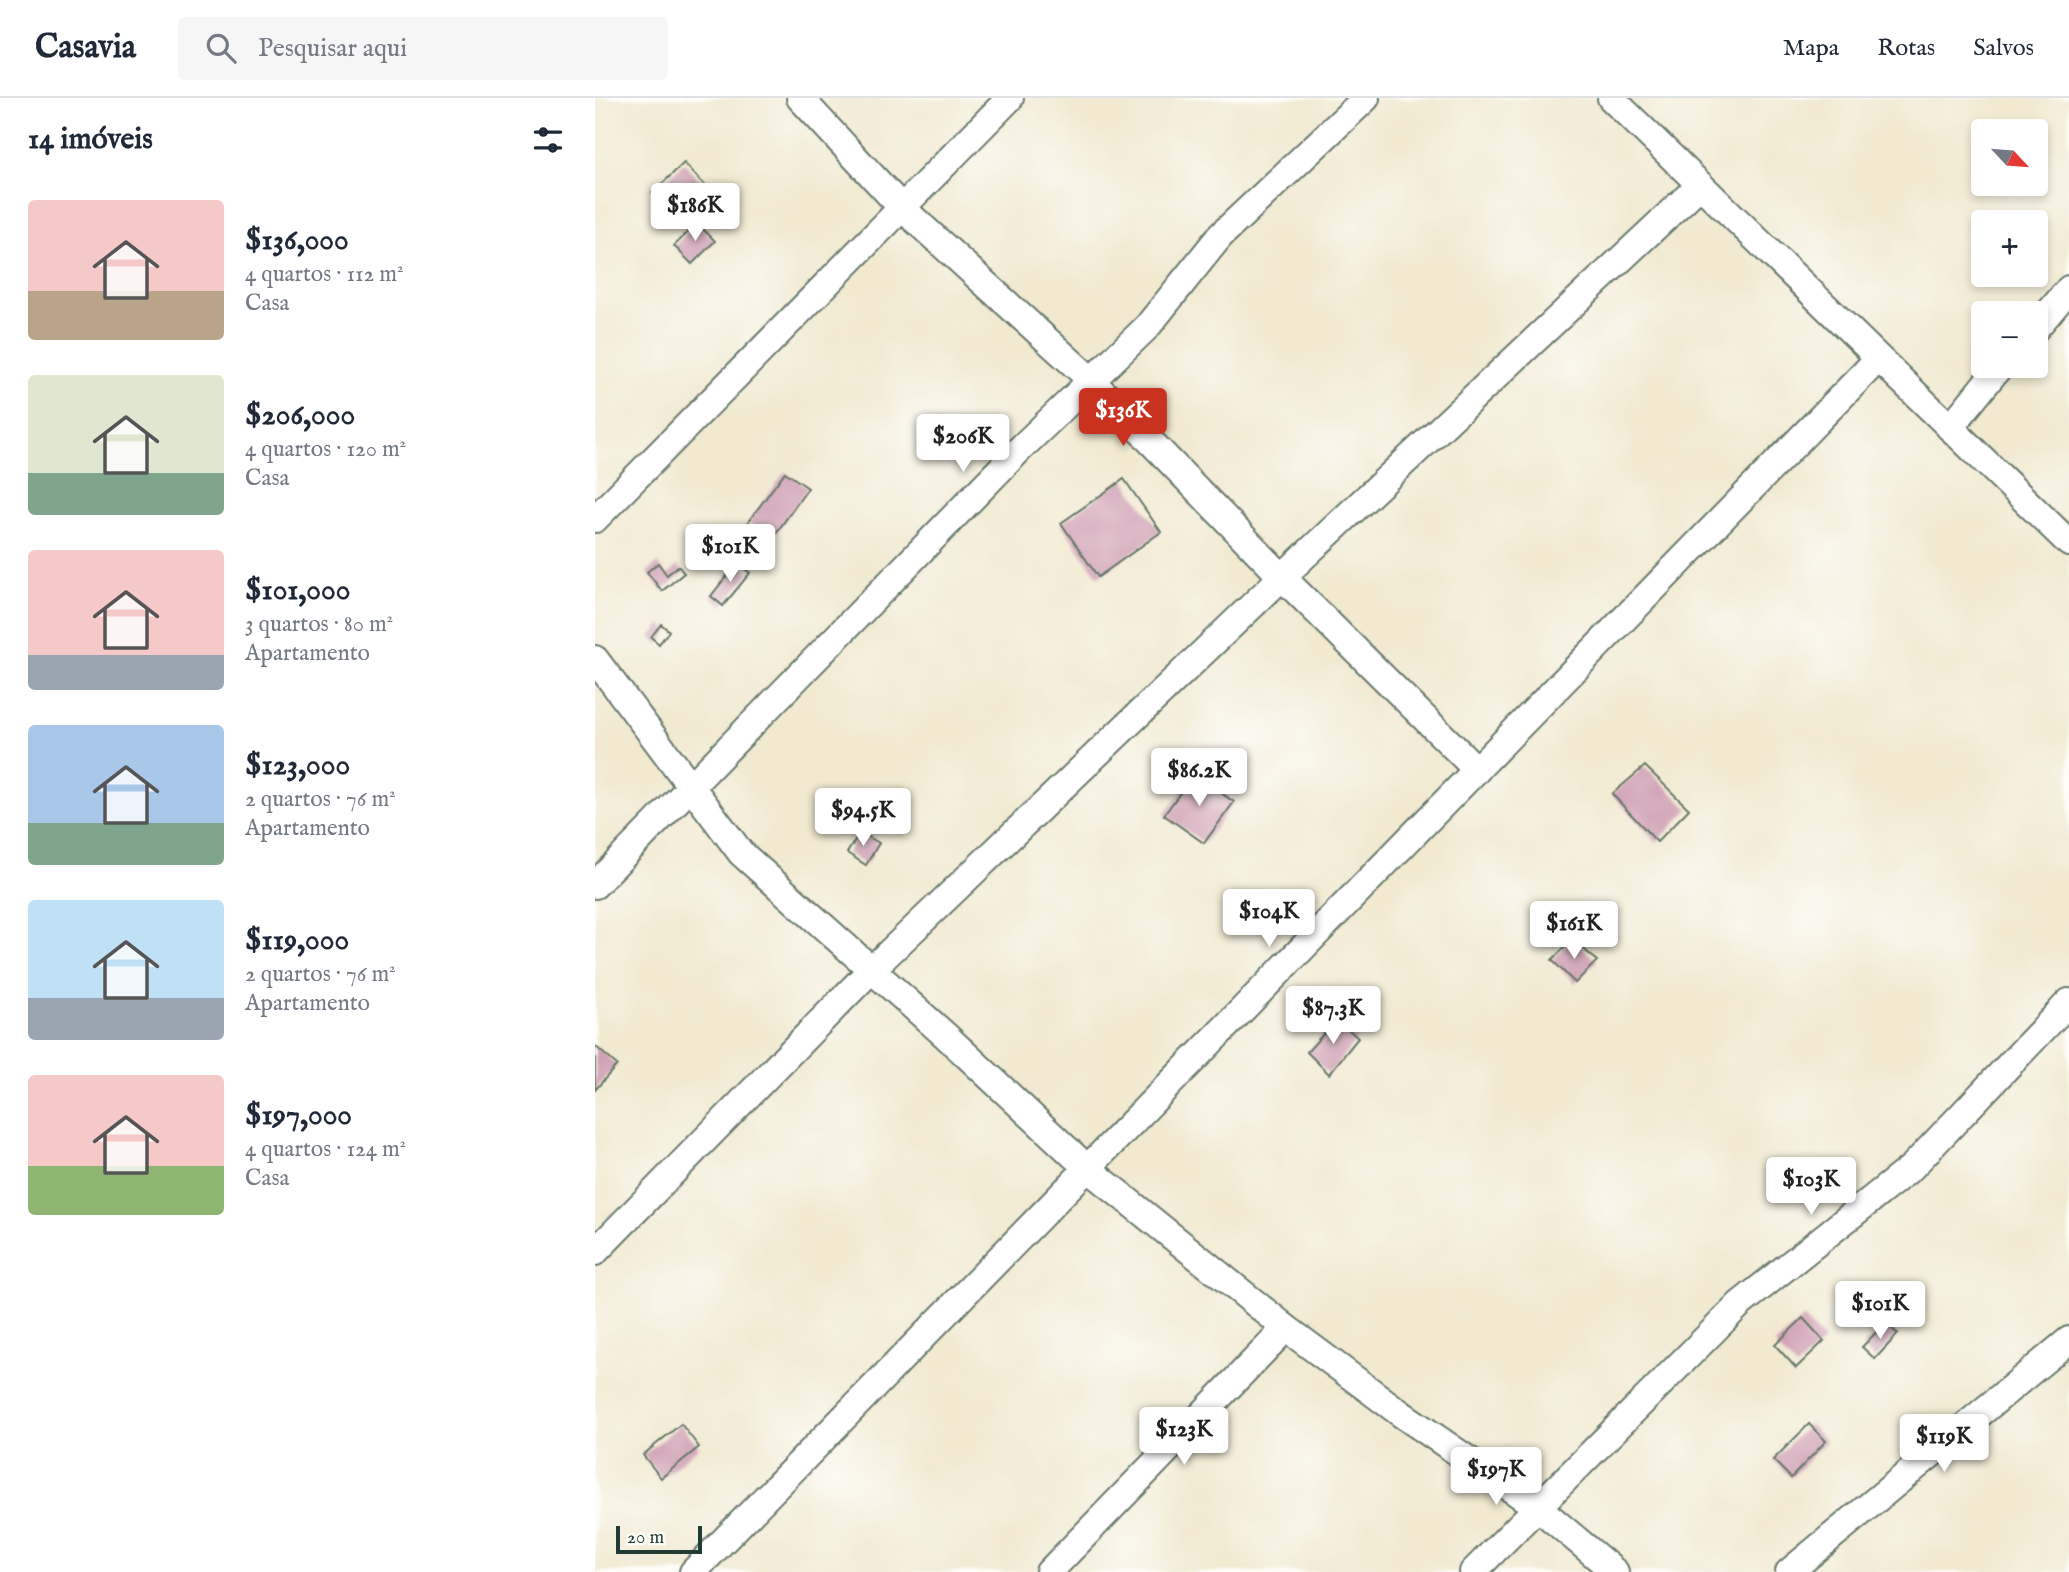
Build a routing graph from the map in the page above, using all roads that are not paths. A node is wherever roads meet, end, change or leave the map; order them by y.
1 (800, 98) edge
2 (1010, 98) edge
3 (1366, 98) edge
4 (1611, 98) edge
5 (1699, 186) junction
6 (902, 208) junction
7 (2069, 289) edge
8 (2048, 314) edge
9 (1878, 359) junction
10 (1990, 378) edge
11 (1091, 380) junction
12 (1950, 428) junction
13 (595, 519) edge
14 (2069, 543) edge
15 (1282, 577) junction
16 (595, 659) edge
17 (1477, 770) junction
18 (691, 788) junction
19 (595, 884) edge
20 (871, 970) junction
21 (2069, 1002) edge
22 (1087, 1168) junction
23 (595, 1252) edge
24 (1286, 1328) junction
25 (2069, 1340) edge
26 (1539, 1508) junction
27 (693, 1572) edge
28 (1049, 1572) edge
29 (1473, 1572) edge
30 (1615, 1572) edge
31 (1789, 1572) edge

1 - 6 street
2 - 6 street
3 - 11 street
4 - 5 street
5 - 9 street
5 - 15 street
6 - 11 street
6 - 13 street
7 - 8 street
9 - 12 street
9 - 17 street
10 - 12 street
11 - 15 street
11 - 18 street
12 - 14 street
15 - 17 street
15 - 20 street
16 - 18 street
17 - 22 street
18 - 19 street
18 - 20 street
20 - 22 street
20 - 23 street
21 - 26 street
22 - 24 street
22 - 27 street
24 - 26 street
24 - 28 street
25 - 31 street
26 - 29 street
26 - 30 street

